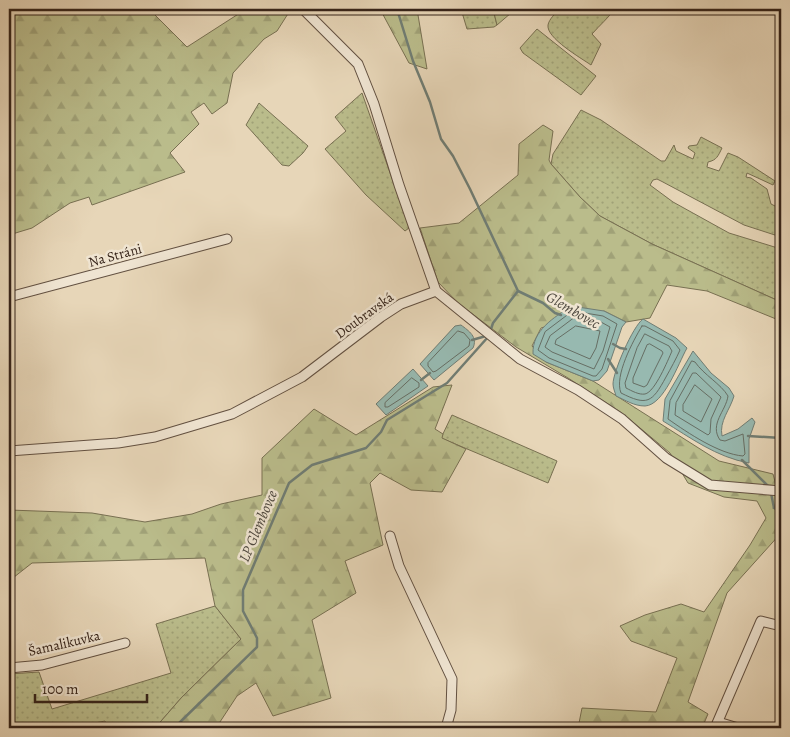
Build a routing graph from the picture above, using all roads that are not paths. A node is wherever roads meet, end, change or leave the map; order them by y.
1 (303, 9) edge
2 (227, 240) dead end
3 (436, 291) junction
4 (9, 297) edge
5 (9, 451) edge
6 (781, 491) edge
7 (390, 536) dead end
8 (781, 626) edge
9 (125, 643) dead end
10 (9, 668) edge
11 (717, 725) edge
12 (446, 728) edge
13 (738, 728) edge

1 - 3 street
2 - 4 street, Na Stráni
3 - 5 street, Doubravská
3 - 6 street
7 - 12 street
8 - 11 street
9 - 10 street, Šamalikuvka
11 - 13 street

